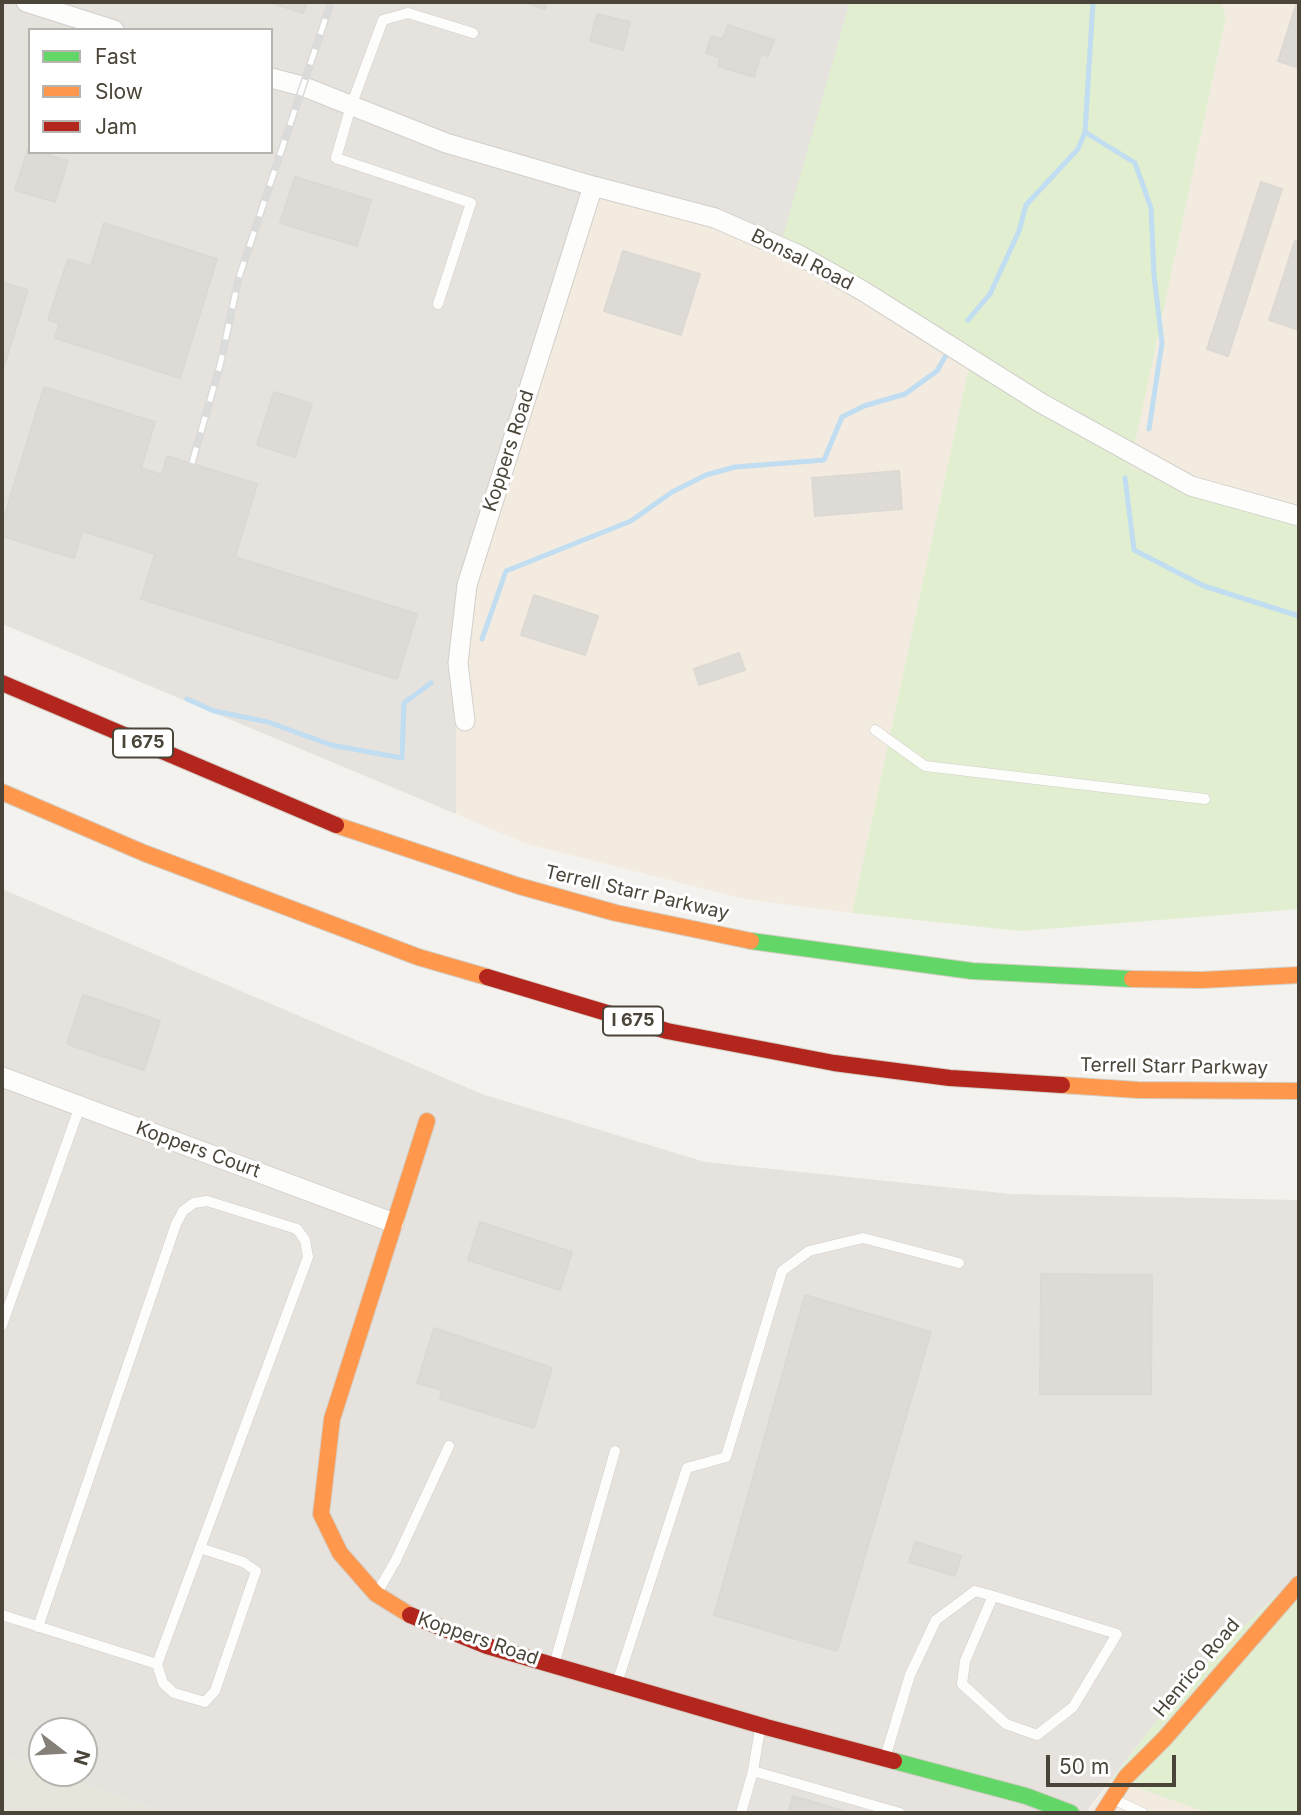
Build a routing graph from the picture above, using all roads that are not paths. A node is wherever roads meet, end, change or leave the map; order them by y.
1 (26, 2) edge
2 (108, 28) edge
3 (473, 33) dead end
4 (273, 78) edge
5 (351, 106) junction
6 (593, 186) junction
7 (438, 304) dead end
8 (1299, 516) edge
9 (2, 683) edge
10 (466, 721) dead end
11 (875, 730) dead end
12 (2, 792) edge
13 (1205, 799) dead end
14 (1299, 975) edge
15 (2, 1077) edge
16 (1299, 1091) edge
17 (79, 1106) junction
18 (427, 1121) dead end
19 (394, 1223) junction
20 (959, 1263) dead end
21 (2, 1325) edge
22 (449, 1446) dead end
23 (615, 1451) dead end
24 (200, 1548) junction
25 (1299, 1584) edge
26 (376, 1594) junction
27 (993, 1596) junction
28 (2, 1615) edge
29 (38, 1627) junction
30 (157, 1664) junction
31 (554, 1665) junction
32 (617, 1684) junction
33 (761, 1726) junction
34 (884, 1759) junction
35 (753, 1771) junction
36 (1112, 1799) junction
37 (741, 1813) edge
38 (900, 1813) edge
39 (1071, 1813) edge
40 (1103, 1813) edge
41 (1143, 1813) edge

1 - 2 street
3 - 5 lane
4 - 5 street, Bonsal Road
5 - 6 street, Bonsal Road
5 - 7 lane
6 - 8 street, Bonsal Road
6 - 10 street, Koppers Road
9 - 14 main road, Terrell Starr Parkway / I 675
11 - 13 lane
12 - 16 main road, Terrell Starr Parkway / I 675
15 - 17 street, Koppers Court
17 - 19 street, Koppers Court
17 - 21 lane
18 - 19 main road, Koppers Road
19 - 26 main road, Koppers Road
20 - 32 lane
22 - 26 lane
23 - 31 lane
24 - 29 lane
24 - 30 lane
24 - 30 lane
25 - 36 main road, Henrico Road
26 - 31 main road, Koppers Road
27 - 27 lane
27 - 34 lane
28 - 29 lane
29 - 30 lane
31 - 32 main road, Koppers Road
32 - 33 main road, Koppers Road
33 - 34 main road, Koppers Road
33 - 35 lane
34 - 39 main road, Koppers Road
35 - 37 lane
35 - 38 lane
36 - 40 main road, Henrico Road
36 - 41 lane

